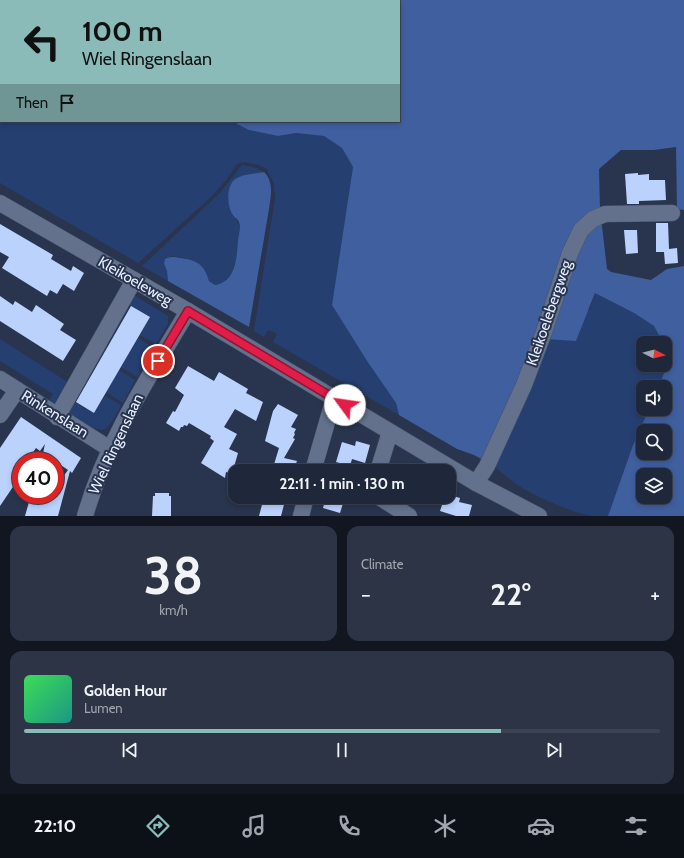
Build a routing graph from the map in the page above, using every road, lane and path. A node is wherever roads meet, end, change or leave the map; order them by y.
1 (0, 203) edge
2 (672, 213) dead end
3 (134, 280) junction
4 (188, 311) junction
5 (0, 379) edge
6 (17, 390) junction
7 (334, 398) junction
8 (0, 415) edge
9 (57, 417) junction
10 (390, 432) junction
11 (110, 449) junction
12 (315, 464) edge
13 (380, 464) edge
14 (476, 483) junction
15 (304, 504) edge
16 (390, 504) edge
17 (85, 516) edge
18 (301, 516) edge
19 (409, 516) edge
20 (539, 516) edge

1 - 3 street, Kleikoeleweg
2 - 14 street, Kleikoelebergweg
3 - 4 street, Kleikoeleweg
3 - 9 street
4 - 7 street, Kleikoeleweg
4 - 11 street, Wiel Ringenslaan
5 - 6 street, Rinkenslaan
6 - 8 street
6 - 9 street, Rinkenslaan
7 - 10 street, Kleikoeleweg
7 - 12 street
9 - 11 street, Rinkenslaan
10 - 13 street
10 - 14 street, Kleikoeleweg
11 - 17 street, Wiel Ringenslaan
14 - 20 street, Kleikoeleweg
15 - 18 street
16 - 19 street

